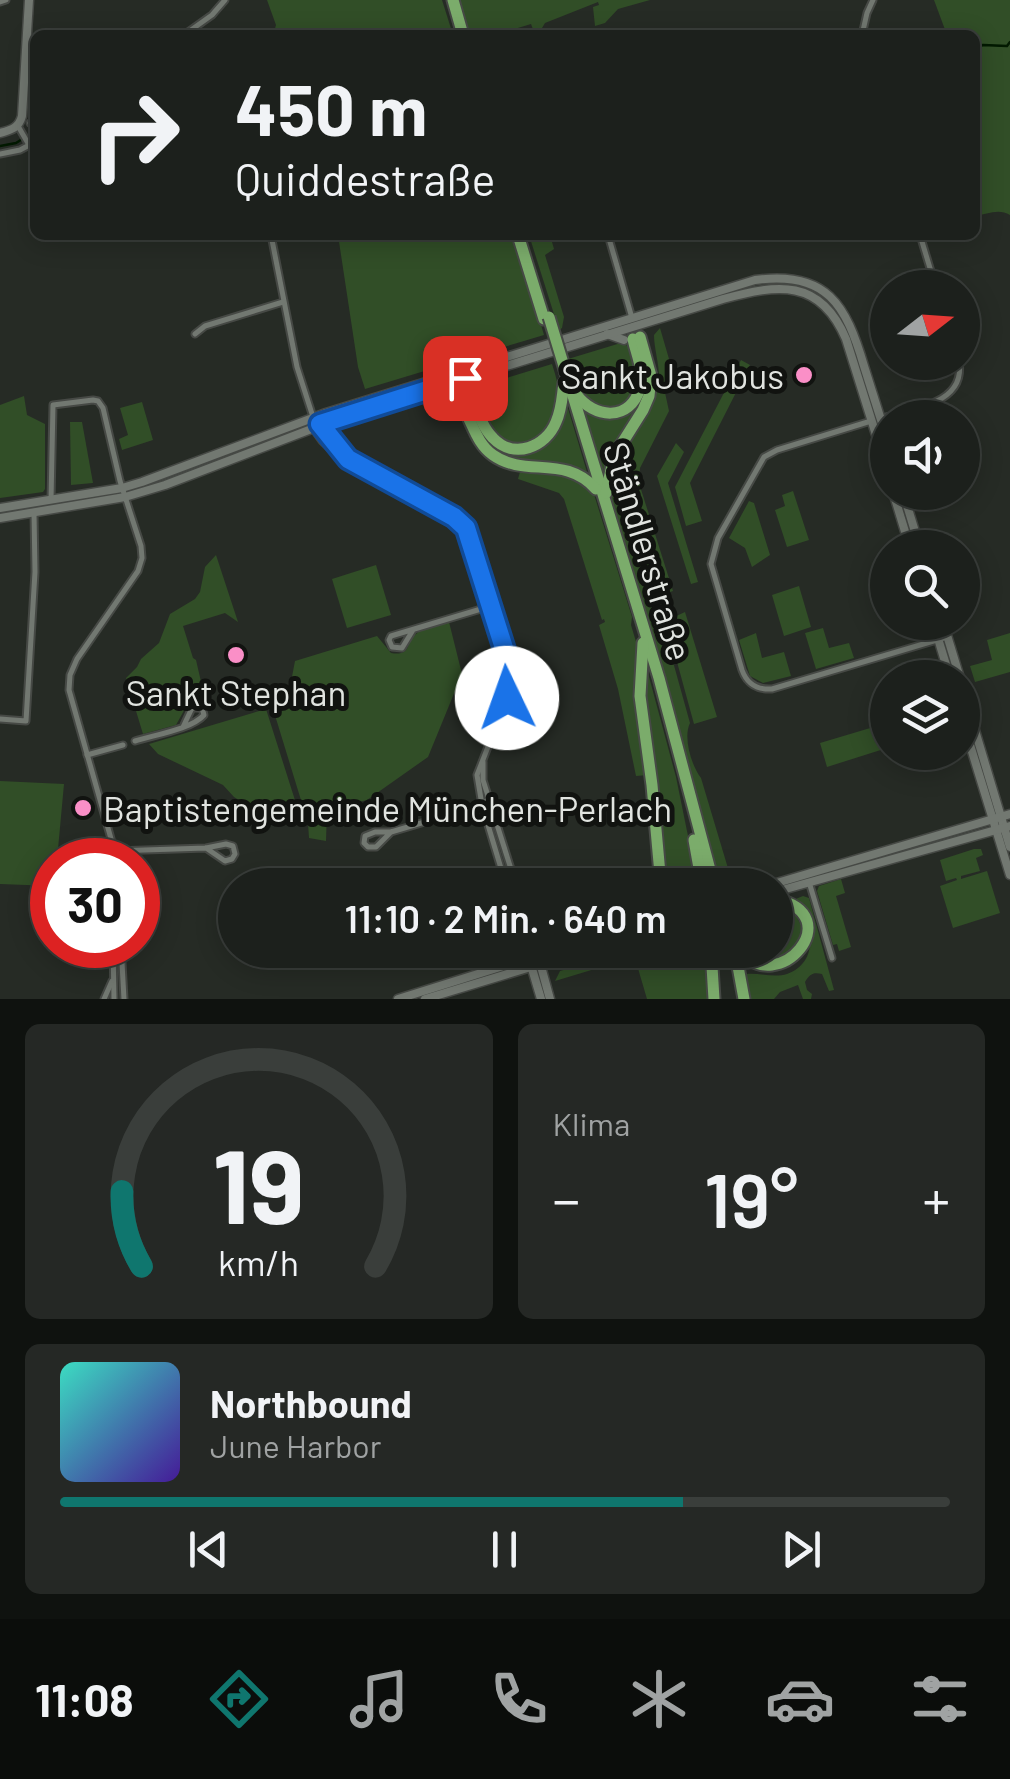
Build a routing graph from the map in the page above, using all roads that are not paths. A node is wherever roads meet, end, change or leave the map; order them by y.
1 (225, 0) edge
2 (450, 0) edge
3 (873, 0) edge
4 (26, 1) edge
5 (191, 30) edge
6 (459, 30) edge
7 (863, 30) edge
8 (0, 132) edge
9 (28, 139) edge
10 (0, 154) edge
11 (272, 240) edge
12 (523, 240) edge
13 (610, 240) edge
14 (922, 240) edge
15 (931, 270) edge
16 (283, 302) junction
17 (638, 330) junction
18 (195, 334) dead end
19 (641, 353) junction
20 (493, 370) junction
21 (565, 378) junction
22 (958, 380) edge
23 (466, 382) junction
24 (430, 388) junction
25 (447, 392) joint
26 (871, 400) edge
27 (939, 400) edge
28 (870, 403) edge
29 (870, 421) edge
30 (471, 422) junction
31 (315, 423) junction
32 (596, 489) junction
33 (124, 492) junction
34 (51, 500) junction
35 (606, 502) junction
36 (0, 508) edge
37 (34, 513) junction
38 (0, 518) edge
39 (492, 606) junction
40 (412, 630) junction
41 (936, 640) edge
42 (642, 642) junction
43 (0, 719) edge
44 (182, 727) junction
45 (135, 741) dead end
46 (123, 745) dead end
47 (980, 745) edge
48 (87, 756) junction
49 (482, 759) junction
50 (980, 763) edge
51 (489, 799) junction
52 (482, 805) junction
53 (1002, 816) edge
54 (1004, 828) edge
55 (391, 832) junction
56 (111, 838) edge
57 (1010, 847) edge
58 (206, 848) junction
59 (160, 850) edge
60 (501, 868) edge
61 (511, 868) edge
62 (659, 868) edge
63 (698, 868) edge
64 (710, 868) edge
65 (1010, 875) edge
66 (808, 878) junction
67 (793, 881) edge
68 (793, 886) edge
69 (793, 905) edge
70 (832, 958) dead end
71 (793, 962) edge
72 (114, 968) edge
73 (123, 968) edge
74 (498, 968) edge
75 (505, 968) edge
76 (535, 968) edge
77 (537, 968) edge
78 (711, 968) edge
79 (740, 968) edge
80 (760, 968) edge
81 (785, 968) edge
82 (114, 974) junction
83 (104, 999) edge
84 (114, 999) edge
85 (124, 999) edge
86 (398, 999) edge
87 (425, 999) edge
88 (542, 999) edge
89 (550, 999) edge
90 (714, 999) edge
91 (744, 999) edge

1 - 5 street
2 - 6 highway
3 - 7 street
4 - 9 main road
8 - 9 main road
9 - 10 street
11 - 16 street
12 - 21 highway, Ständlerstraße, bridge
13 - 17 street
14 - 15 street
16 - 18 street
16 - 31 street
17 - 19 highway
17 - 19 highway
17 - 20 main road
17 - 23 main road
17 - 26 main road
17 - 28 main road
19 - 21 highway
19 - 35 highway
20 - 23 main road
20 - 23 main road
21 - 23 highway
21 - 32 highway, Ständlerstraße
21 - 35 highway, Ständlerstraße
22 - 27 street
23 - 24 main road
23 - 30 highway
23 - 31 main road
24 - 25 main road
24 - 31 main road
25 - 30 highway
29 - 41 street
30 - 32 highway
31 - 33 main road
31 - 39 street
32 - 42 highway, Ständlerstraße
33 - 34 main road
33 - 34 street
33 - 37 main road
33 - 48 street
34 - 36 main road
35 - 64 highway, Ständlerstraße
37 - 38 main road
37 - 43 street
39 - 40 street
39 - 49 street
40 - 40 street
42 - 62 highway
42 - 63 highway, Ständlerstraße
44 - 44 street
44 - 45 street
46 - 48 street
47 - 53 main road
48 - 56 street
49 - 51 street
49 - 52 street
50 - 53 main road
51 - 52 street
51 - 61 street
52 - 55 street
52 - 60 street
53 - 54 main road
53 - 66 main road
54 - 57 main road
54 - 65 main road
54 - 66 main road
55 - 55 street
58 - 58 street
58 - 59 street
66 - 67 main road
66 - 68 main road
66 - 70 street
69 - 71 highway
72 - 82 street
73 - 85 street
74 - 86 main road
75 - 87 main road
76 - 88 main road
77 - 89 main road
78 - 90 highway
79 - 91 highway
80 - 81 highway
82 - 83 street
82 - 84 street

